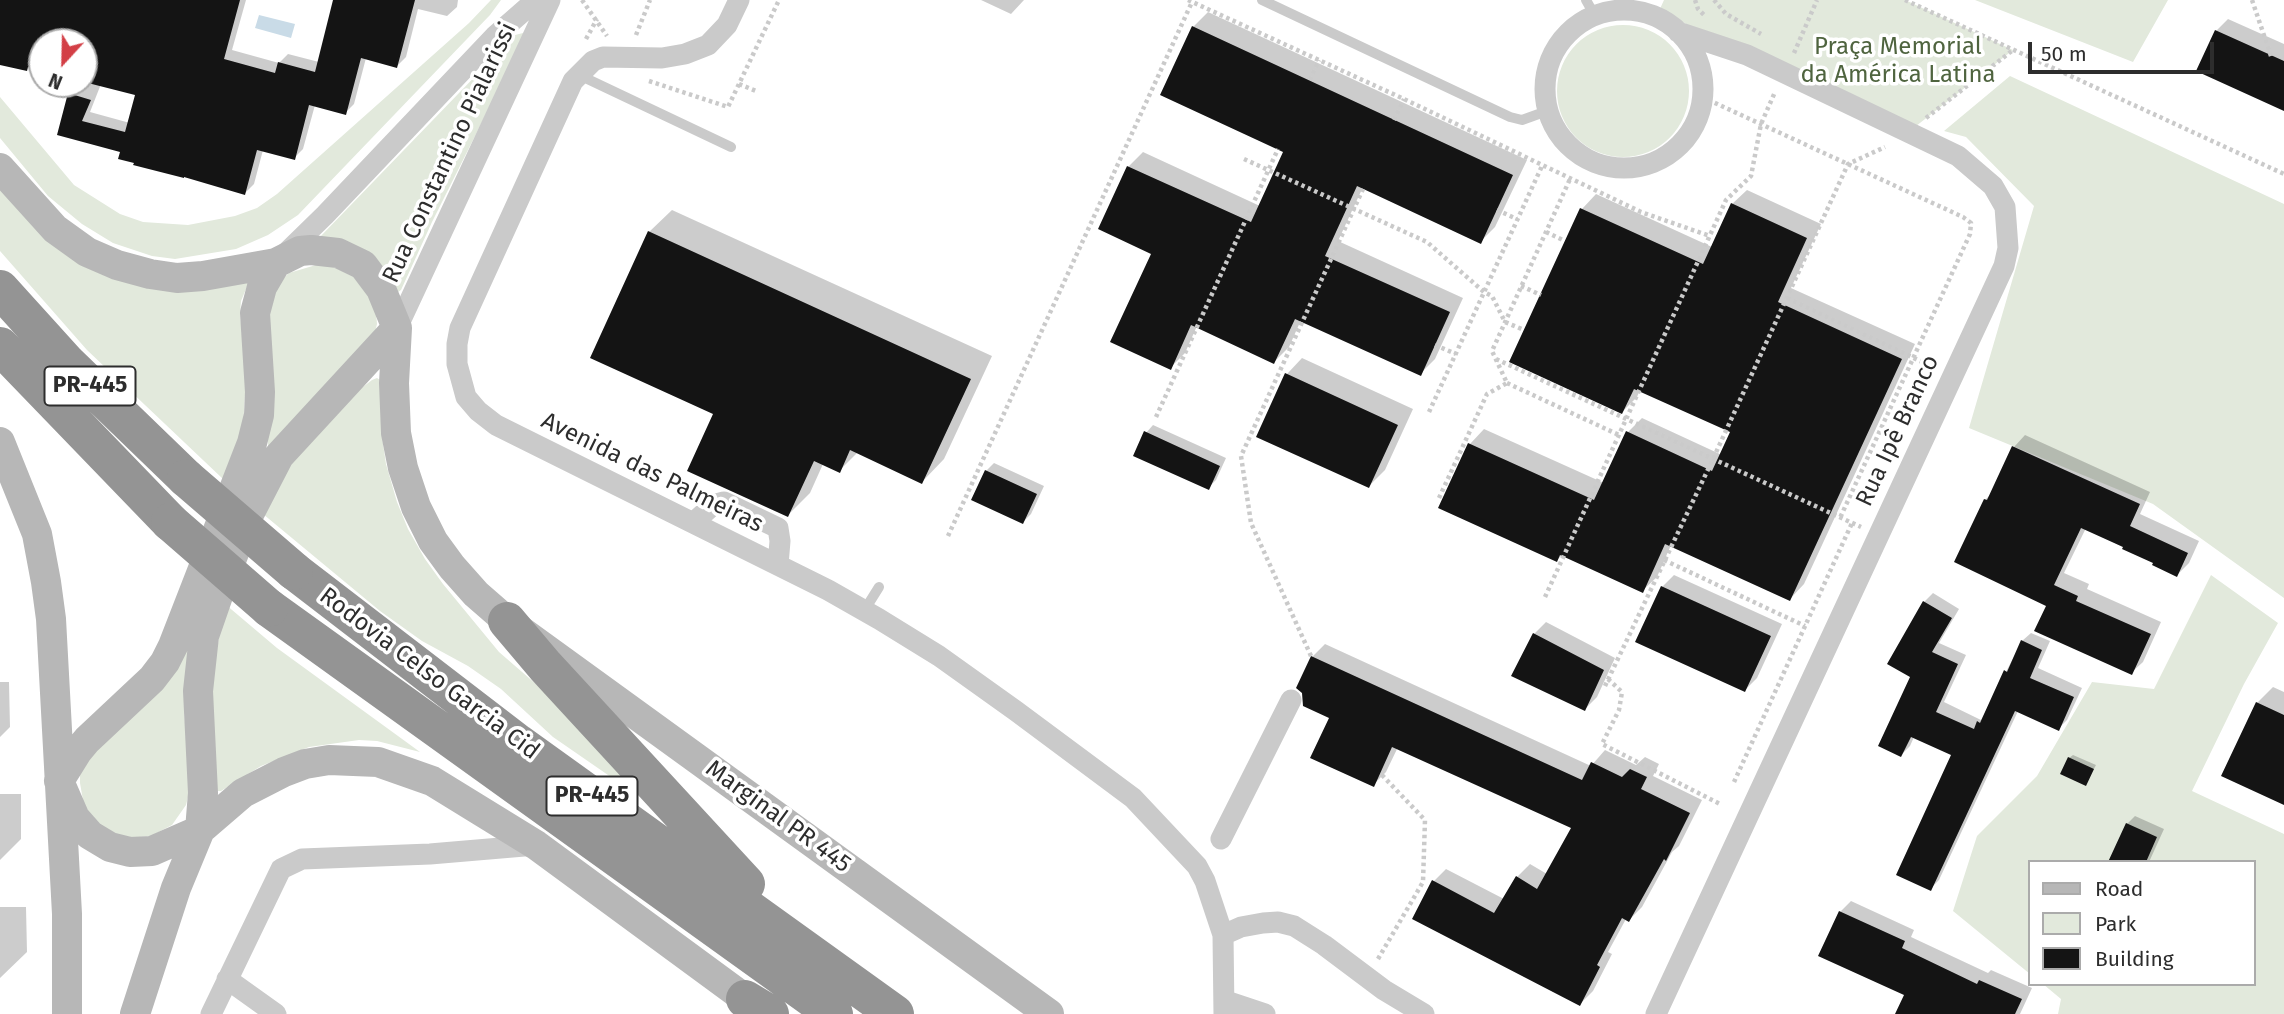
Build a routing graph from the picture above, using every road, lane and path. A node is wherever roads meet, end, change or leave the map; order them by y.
1 (536, 0) edge
2 (550, 0) edge
3 (582, 0) edge
4 (650, 0) edge
5 (739, 0) edge
6 (779, 0) edge
7 (1262, 0) edge
8 (1714, 0) edge
9 (1817, 0) edge
10 (1905, 0) edge
11 (2252, 0) edge
12 (1190, 1) edge
13 (1590, 8) edge
14 (1659, 8) edge
15 (597, 19) junction
16 (1678, 32) junction
17 (608, 38) dead end
18 (635, 38) dead end
19 (1770, 39) dead end
20 (580, 49) dead end
21 (2013, 50) junction
22 (1802, 55) dead end
23 (2271, 56) dead end
24 (1791, 59) junction
25 (1319, 60) junction
26 (578, 75) junction
27 (642, 79) dead end
28 (1310, 80) dead end
29 (739, 85) junction
30 (757, 91) dead end
31 (1702, 97) junction
32 (1404, 99) junction
33 (1547, 111) junction
34 (1924, 119) dead end
35 (1394, 120) dead end
36 (1761, 124) junction
37 (731, 147) dead end
38 (1885, 147) dead end
39 (1278, 149) dead end
40 (1244, 159) dead end
41 (1848, 164) junction
42 (1542, 166) junction
43 (0, 167) edge
44 (1269, 170) junction
45 (2284, 174) edge
46 (1570, 179) junction
47 (1363, 189) dead end
48 (1354, 209) junction
49 (1497, 210) dead end
50 (1517, 219) junction
51 (1546, 232) junction
52 (1710, 236) junction
53 (1565, 241) dead end
54 (276, 263) junction
55 (1521, 286) junction
56 (0, 289) edge
57 (1484, 292) junction
58 (1541, 295) dead end
59 (1787, 298) junction
60 (1505, 322) junction
61 (397, 328) junction
62 (1524, 330) dead end
63 (1435, 345) dead end
64 (0, 346) edge
65 (1456, 354) junction
66 (1914, 357) junction
67 (1496, 359) junction
68 (1929, 365) dead end
69 (1507, 383) junction
70 (1429, 412) dead end
71 (1156, 417) dead end
72 (1626, 419) junction
73 (1619, 435) junction
74 (0, 442) edge
75 (1713, 459) junction
76 (1439, 498) dead end
77 (1840, 518) junction
78 (693, 523) junction
79 (1852, 523) junction
80 (1865, 529) dead end
81 (948, 536) dead end
82 (1664, 560) junction
83 (778, 565) junction
84 (879, 587) dead end
85 (1545, 597) dead end
86 (864, 611) junction
87 (506, 621) junction
88 (1805, 626) junction
89 (1815, 631) dead end
90 (1311, 656) dead end
91 (1608, 679) junction
92 (1605, 685) dead end
93 (1291, 700) dead end
94 (1380, 773) dead end
95 (59, 781) junction
96 (1734, 782) dead end
97 (1722, 805) dead end
98 (200, 830) junction
99 (1221, 839) dead end
100 (536, 845) junction
101 (1223, 935) junction
102 (819, 958) junction
103 (1377, 960) dead end
104 (227, 979) junction
105 (1225, 1008) edge
106 (760, 1009) edge
107 (67, 1014) edge
108 (135, 1014) edge
109 (211, 1014) edge
110 (276, 1014) edge
111 (834, 1014) edge
112 (895, 1014) edge
113 (1049, 1014) edge
114 (1265, 1014) edge
115 (1424, 1014) edge
116 (1656, 1014) edge

1 - 54 street
2 - 61 street, Rua Constantino Pialarissi
3 - 15 path
4 - 18 path
5 - 26 street
6 - 29 path
7 - 33 lane
8 - 19 path
9 - 24 path
10 - 21 path
11 - 23 path
12 - 25 path
12 - 81 path
13 - 14 street
13 - 33 street
14 - 16 street
15 - 17 path
15 - 20 path
16 - 24 street, Rua Ipê Branco
16 - 31 street
21 - 34 path
21 - 45 path
22 - 24 path
24 - 36 path
24 - 116 street, Rua Ipê Branco
25 - 28 path
25 - 32 path
26 - 37 lane
26 - 78 street, Avenida das Palmeiras
27 - 29 path
29 - 30 path
31 - 33 street
31 - 36 path
32 - 35 path
32 - 42 path
36 - 41 path
36 - 52 path
38 - 41 path
39 - 44 path
40 - 44 path
41 - 59 path
41 - 66 path
42 - 46 path
42 - 50 path
43 - 54 main road
44 - 48 path
44 - 71 path
46 - 51 path
46 - 52 path
47 - 48 path
48 - 57 path
48 - 90 path
49 - 50 path
50 - 57 path
51 - 53 path
51 - 55 path
52 - 72 path
54 - 61 main road
54 - 95 main road
55 - 58 path
55 - 60 path
56 - 102 highway, Rodovia Celso Garcia Cid / PR-445, bridge
57 - 60 path
57 - 65 path
59 - 66 path
59 - 75 path
60 - 62 path
60 - 67 path
61 - 87 main road, Marginal PR 445
61 - 98 main road
63 - 65 path
64 - 111 highway, Rodovia Celso Garcia Cid / PR-445, bridge
65 - 70 path
66 - 68 path
66 - 77 path
67 - 69 path
67 - 72 path
69 - 73 path
69 - 76 path
72 - 73 path
72 - 75 path
73 - 85 path
74 - 95 main road
75 - 77 path
75 - 82 path
77 - 79 path
78 - 83 street, Avenida das Palmeiras
78 - 83 street
79 - 80 path
79 - 88 path
82 - 88 path
82 - 91 path
83 - 86 street, Avenida das Palmeiras
84 - 86 lane
86 - 101 street, Avenida das Palmeiras
87 - 102 highway
87 - 113 main road, Marginal PR 445
88 - 89 path
88 - 96 path
91 - 92 path
91 - 97 path
93 - 99 street
94 - 103 path
95 - 98 main road
95 - 107 main road
98 - 100 main road, PR-445
98 - 108 main road
100 - 104 street
100 - 106 main road, PR-445
101 - 105 street, Avenida das Palmeiras
101 - 115 street
102 - 112 highway, Rodovia Celso Garcia Cid / PR-445
104 - 109 street
104 - 110 street
105 - 114 street, Avenida das Palmeiras

